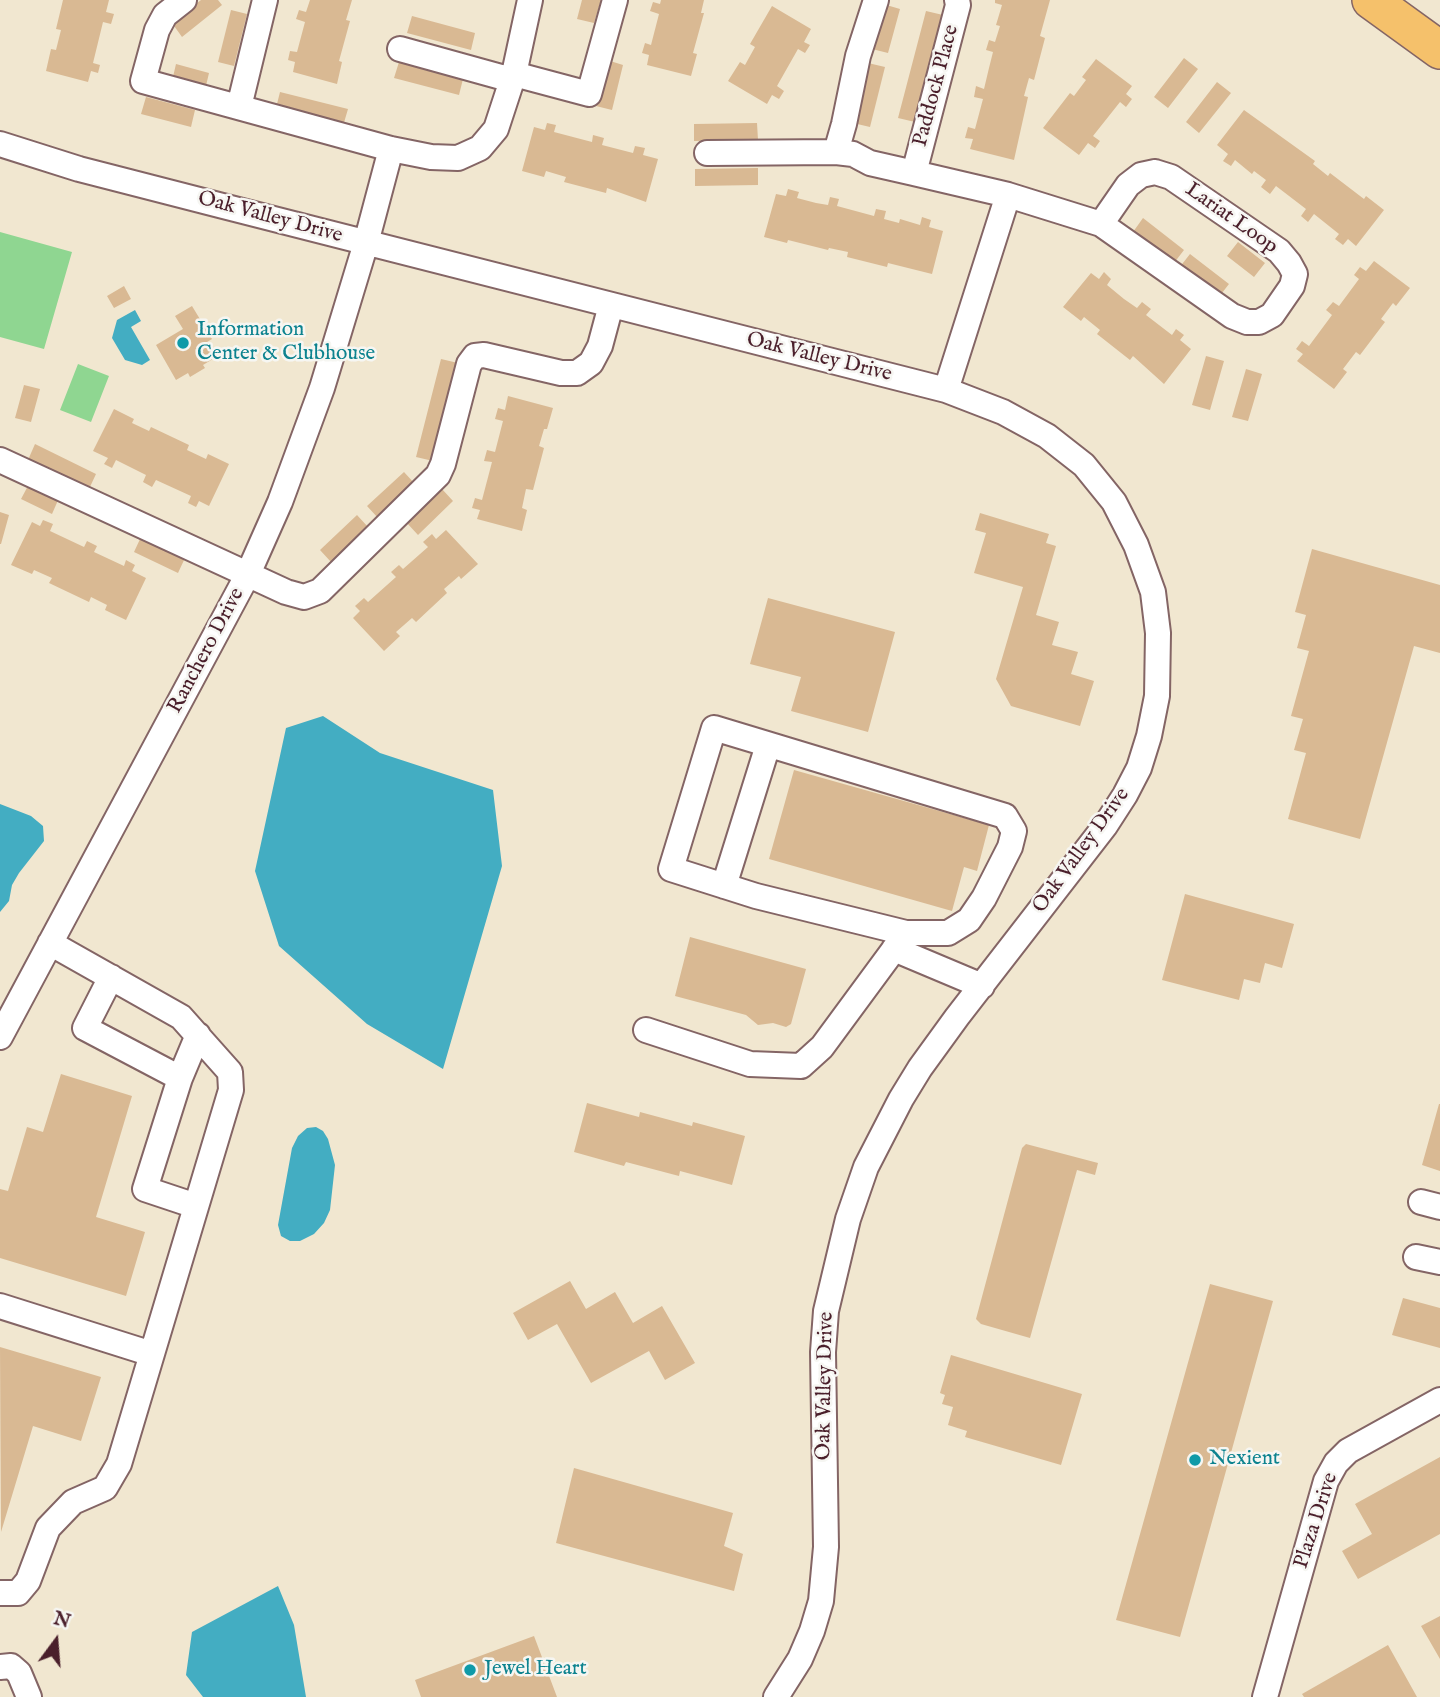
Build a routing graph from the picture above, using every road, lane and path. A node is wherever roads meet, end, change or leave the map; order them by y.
1 (184, 0) edge
2 (265, 0) edge
3 (530, 0) edge
4 (615, 0) edge
5 (876, 0) edge
6 (957, 0) edge
7 (1371, 0) edge
8 (400, 49) dead end
9 (1440, 50) edge
10 (513, 77) junction
11 (239, 107) junction
12 (0, 144) edge
13 (391, 149) junction
14 (836, 152) junction
15 (706, 153) dead end
16 (914, 173) junction
17 (1008, 195) junction
18 (1101, 224) junction
19 (366, 243) junction
20 (611, 305) junction
21 (946, 390) junction
22 (0, 460) edge
23 (248, 574) junction
24 (768, 745) junction
25 (724, 886) junction
26 (900, 941) junction
27 (50, 943) junction
28 (111, 978) junction
29 (982, 986) junction
30 (646, 1030) dead end
31 (198, 1035) junction
32 (0, 1037) edge
33 (180, 1078) junction
34 (196, 1206) junction
35 (0, 1306) edge
36 (152, 1354) junction
37 (1440, 1399) edge
38 (0, 1593) edge
39 (0, 1667) edge
40 (29, 1697) edge
41 (776, 1697) edge
42 (1265, 1697) edge

1 - 11 street
2 - 11 street
3 - 10 street
4 - 10 street
5 - 14 street
6 - 16 street, Paddock Place
7 - 9 highway
8 - 10 street
10 - 13 street
11 - 13 street
12 - 19 street, Oak Valley Drive
13 - 19 street, Ranchero Drive
14 - 15 street, Paddock Place
14 - 16 street, Paddock Place
16 - 17 street, Paddock Place
17 - 18 street, Lariat Loop
17 - 21 street
18 - 18 street, Lariat Loop
19 - 20 street, Oak Valley Drive
19 - 23 street, Ranchero Drive
20 - 21 street, Oak Valley Drive
20 - 23 street
21 - 29 street, Oak Valley Drive
22 - 23 street
23 - 27 street, Ranchero Drive
24 - 25 street
24 - 25 street
24 - 26 street
25 - 26 street
26 - 29 street
26 - 30 street
27 - 28 street
27 - 32 street, Ranchero Drive
28 - 31 street
28 - 33 street
29 - 41 street, Oak Valley Drive
31 - 33 street
31 - 34 street
33 - 34 street
34 - 36 street
35 - 36 street
36 - 38 street
37 - 42 street, Plaza Drive
39 - 40 street

